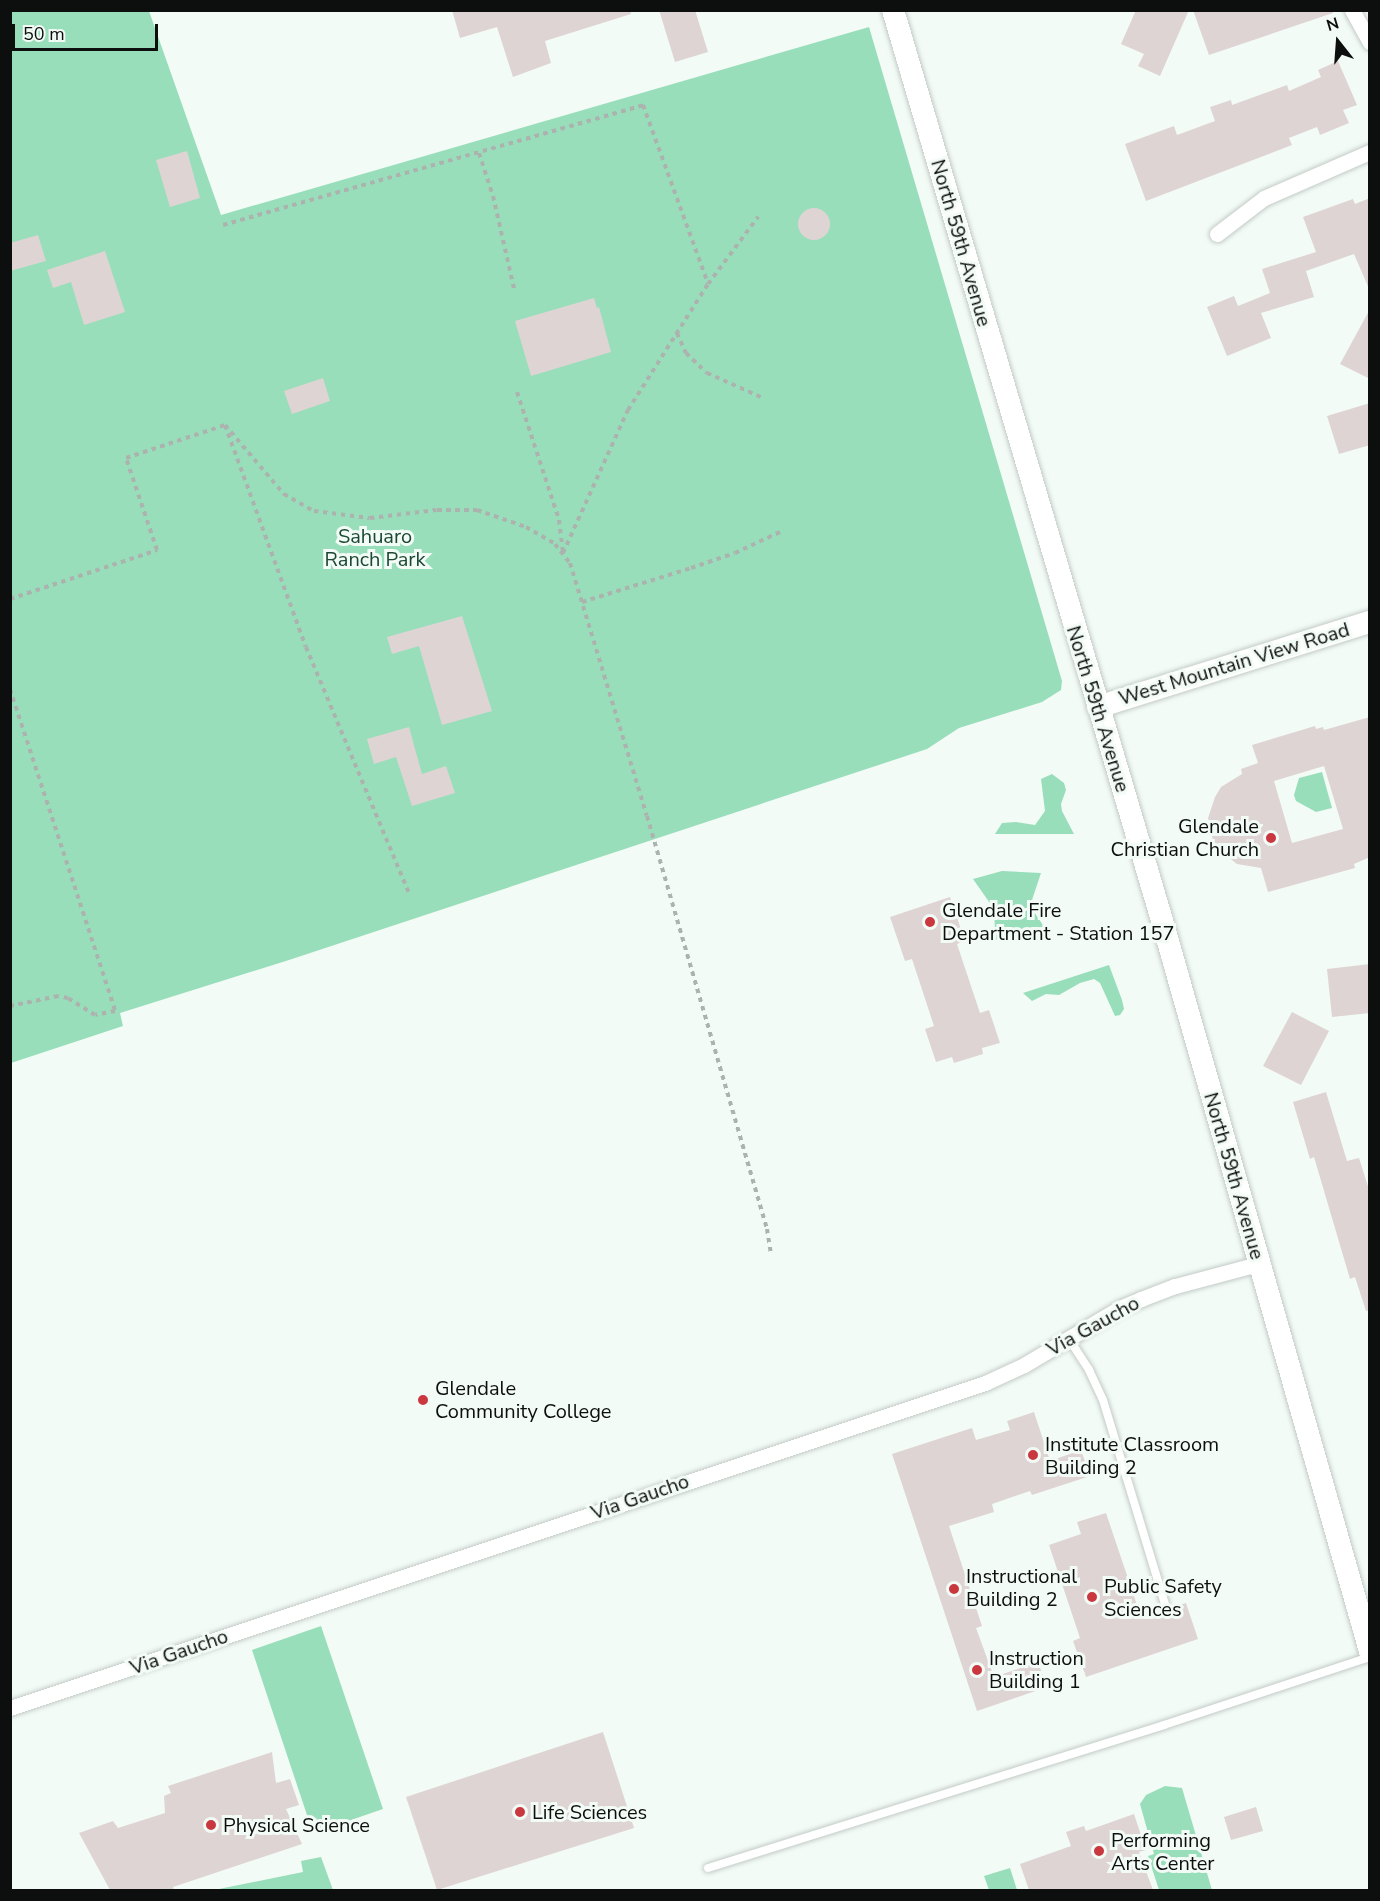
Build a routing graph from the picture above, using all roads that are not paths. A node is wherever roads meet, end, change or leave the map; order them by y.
1 (893, 10) edge
2 (1352, 10) edge
3 (1370, 42) edge
4 (1370, 152) edge
5 (1218, 234) dead end
6 (1370, 622) edge
7 (1098, 707) junction
8 (1258, 1264) junction
9 (1070, 1339) junction
10 (1165, 1604) dead end
11 (1370, 1651) edge
12 (1370, 1657) edge
13 (10, 1708) edge
14 (708, 1868) dead end

1 - 7 main road, North 59th Avenue
2 - 3 street
4 - 5 street
6 - 7 main road, West Mountain View Road
7 - 8 main road, North 59th Avenue
8 - 9 street, Via Gaucho
8 - 11 main road, North 59th Avenue
9 - 10 lane
9 - 13 street, Via Gaucho
12 - 14 lane

